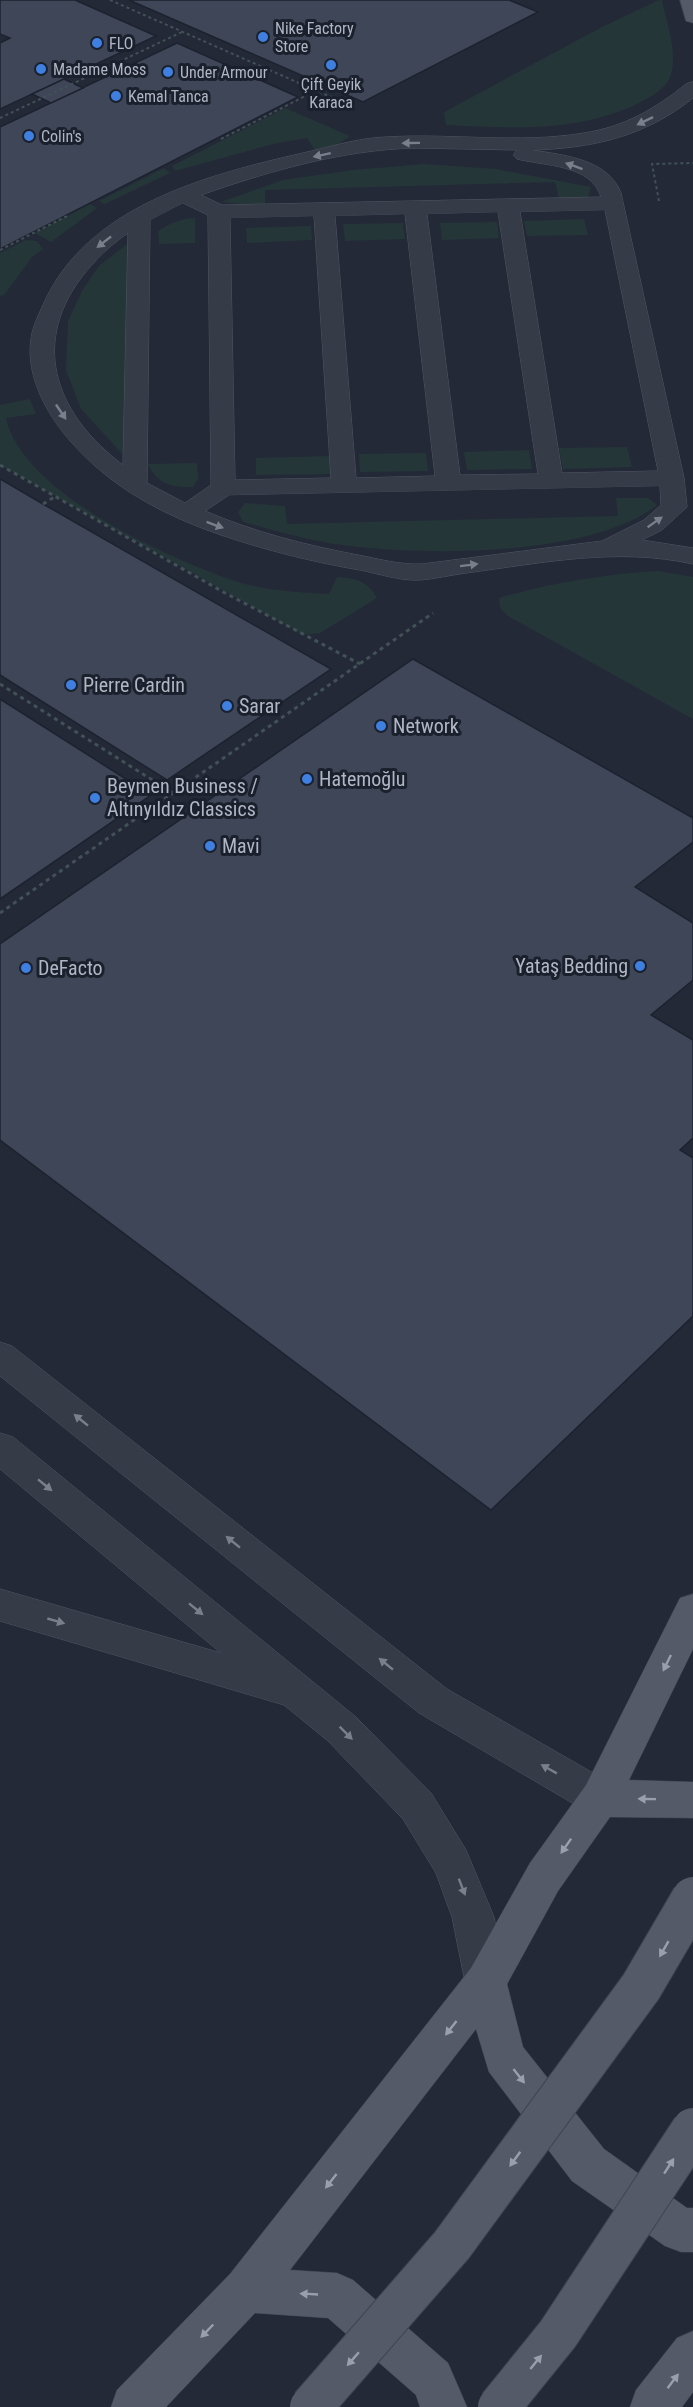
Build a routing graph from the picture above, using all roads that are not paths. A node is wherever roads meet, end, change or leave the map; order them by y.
1 (690, 0) edge
2 (693, 17) edge
3 (693, 88) edge
4 (453, 142) junction
5 (183, 195) junction
6 (614, 203) junction
7 (508, 206) junction
8 (415, 207) junction
9 (324, 209) junction
10 (219, 212) junction
11 (139, 216) junction
12 (672, 478) junction
13 (551, 481) junction
14 (448, 482) junction
15 (344, 486) junction
16 (135, 488) junction
17 (223, 488) junction
18 (185, 514) junction
19 (607, 547) junction
20 (693, 556) edge
21 (0, 1356) edge
22 (0, 1448) edge
23 (0, 1605) edge
24 (693, 1610) edge
25 (298, 1692) junction
26 (600, 1798) junction
27 (693, 1800) edge
28 (693, 1898) edge
29 (486, 1982) junction
30 (693, 2129) edge
31 (693, 2230) edge
32 (246, 2290) junction
33 (693, 2354) edge
34 (134, 2407) edge
35 (311, 2407) edge
36 (444, 2407) edge
37 (499, 2407) edge
38 (653, 2407) edge

1 - 2 main road
3 -> 4 lane
4 -> 5 lane
6 -> 4 lane
5 - 10 lane
5 - 11 lane
6 - 7 lane
6 - 12 lane
7 - 8 lane
7 - 13 lane
8 - 9 lane
8 - 14 lane
9 - 10 lane
9 - 15 lane
10 - 17 lane
11 - 16 lane
11 -> 16 lane
12 - 13 lane
19 -> 12 lane
13 - 14 lane
14 - 15 lane
15 - 17 lane
16 - 18 lane
17 - 18 lane
18 -> 19 lane
19 - 20 lane
26 -> 21 lane
22 -> 25 lane
23 -> 25 lane
24 -> 26 main road
25 -> 29 lane
27 -> 26 main road
26 -> 29 main road
28 -> 35 main road, bridge
29 -> 31 main road
29 -> 32 main road
37 -> 30 main road, bridge
32 -> 34 main road
36 -> 32 main road
38 -> 33 main road

